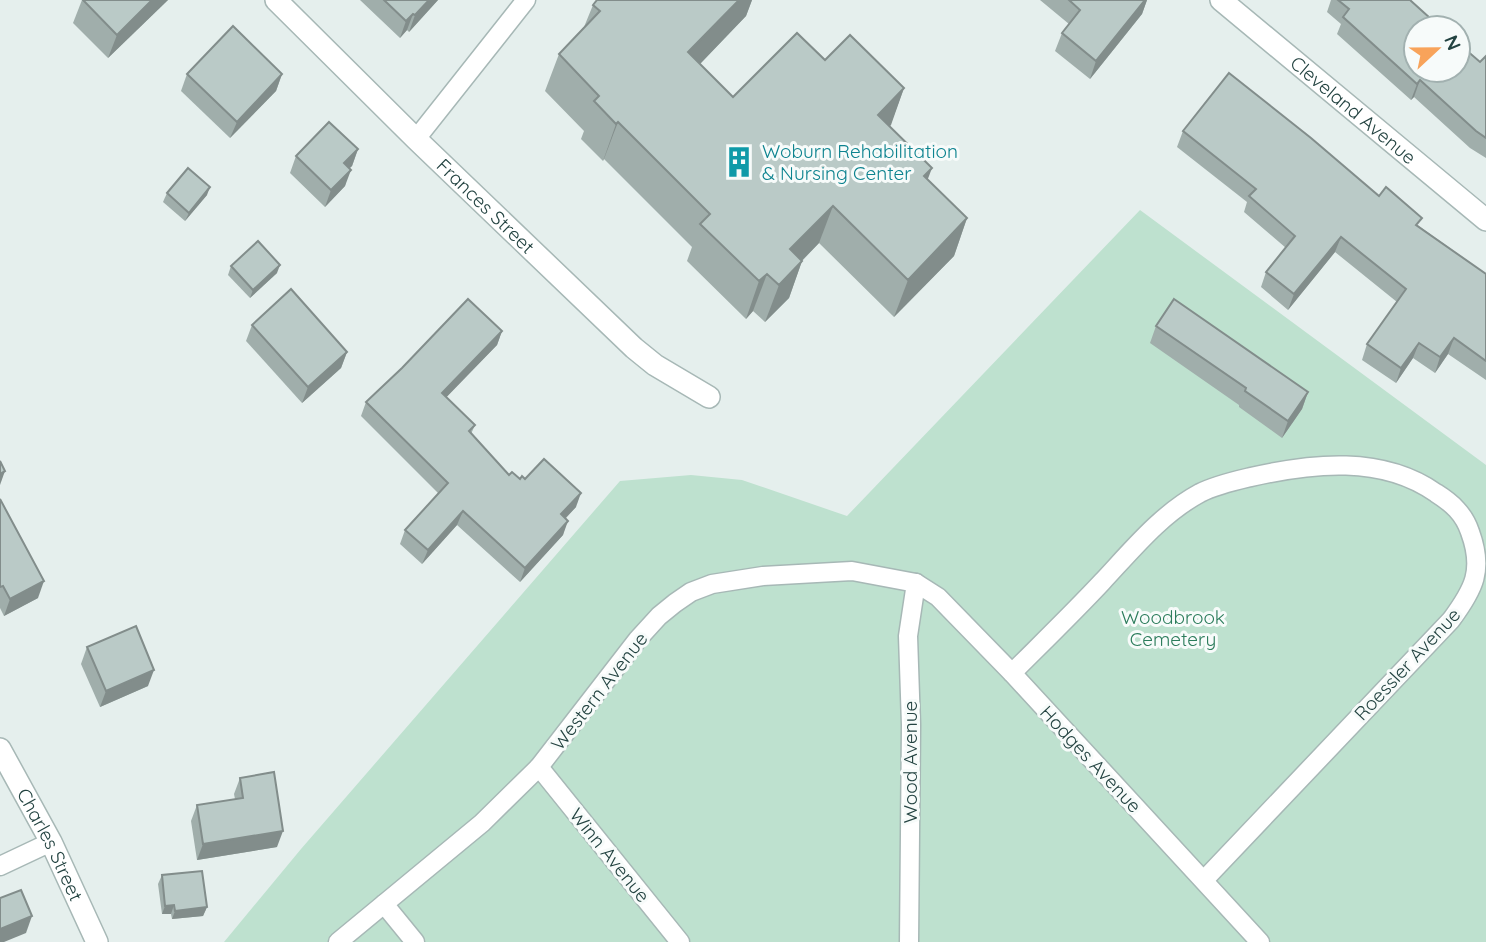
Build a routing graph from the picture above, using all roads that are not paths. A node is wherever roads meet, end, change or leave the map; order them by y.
1 (276, 0) edge
2 (526, 0) edge
3 (1221, 0) edge
4 (416, 139) junction
5 (1486, 220) edge
6 (709, 397) dead end
7 (916, 583) junction
8 (1012, 673) junction
9 (0, 749) edge
10 (540, 767) junction
11 (51, 842) junction
12 (0, 866) edge
13 (1203, 880) junction
14 (384, 904) junction
15 (97, 942) edge
16 (338, 942) edge
17 (415, 942) edge
18 (680, 942) edge
19 (909, 942) edge
20 (1260, 942) edge

1 - 4 street, Frances Street
2 - 4 lane
3 - 5 street, Cleveland Avenue
4 - 6 street, Frances Street
7 - 8 lane, Hodges Avenue
7 - 10 lane, Western Avenue
7 - 19 lane, Wood Avenue
8 - 13 lane, Hodges Avenue
8 - 13 lane, Roessler Avenue
9 - 11 street, Charles Street
10 - 14 lane, Western Avenue
10 - 18 lane, Winn Avenue
11 - 12 lane
11 - 15 street, Charles Street
13 - 20 lane, Hodges Avenue
14 - 16 lane, Western Avenue
14 - 17 lane

